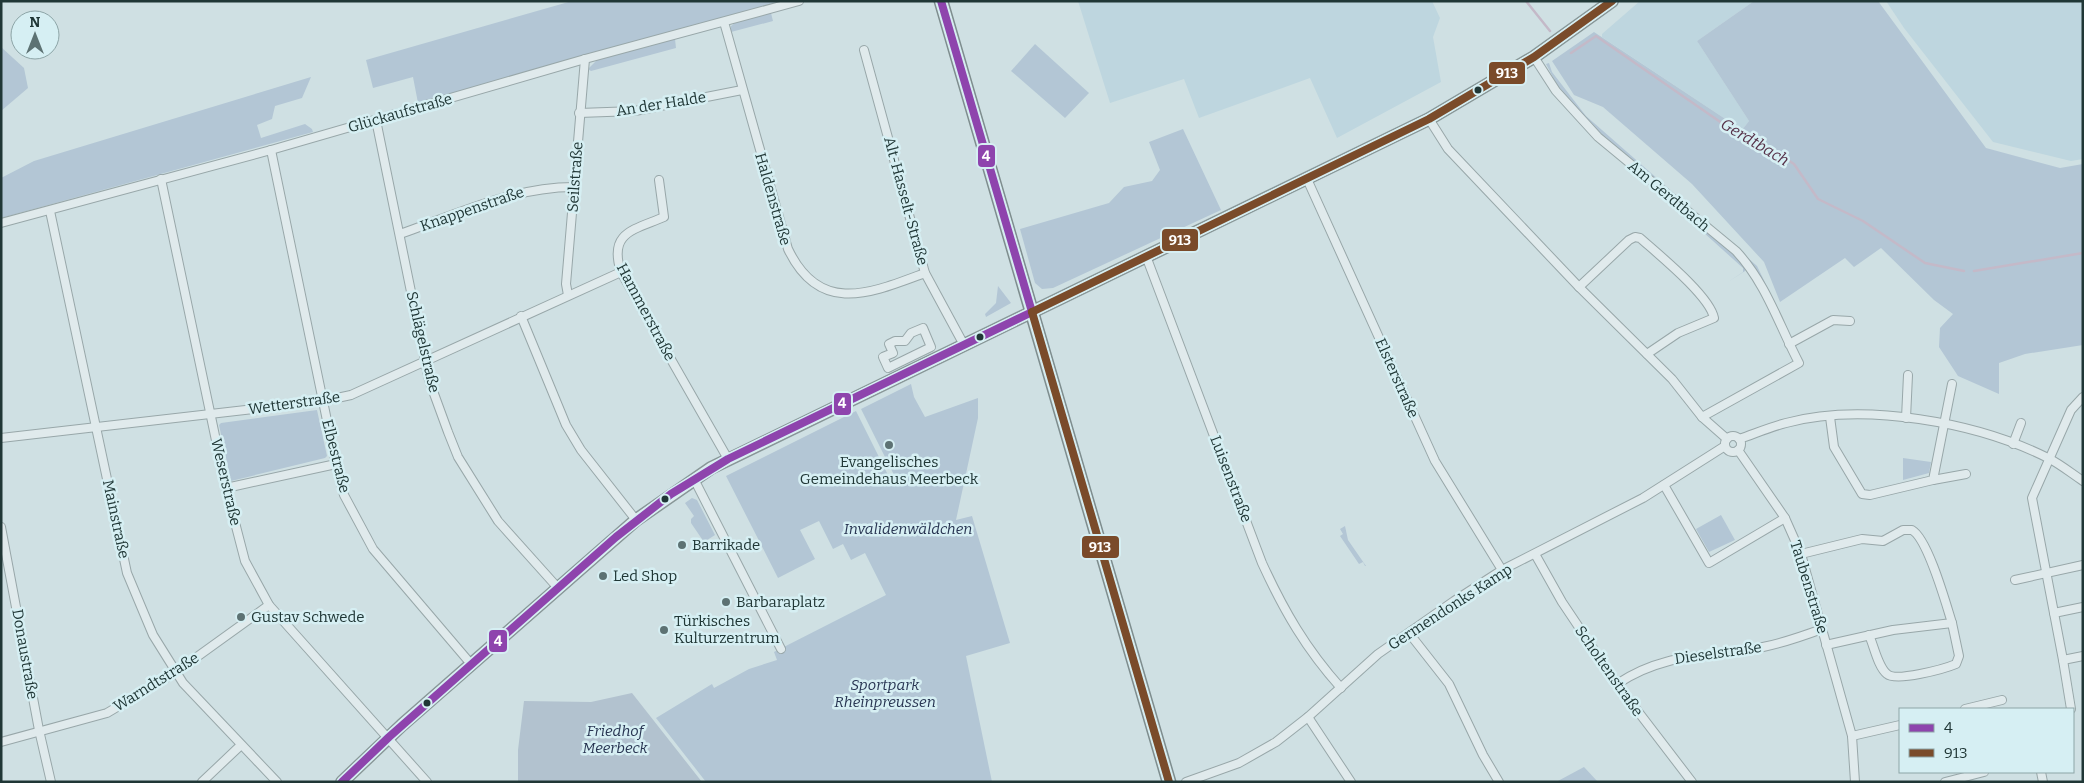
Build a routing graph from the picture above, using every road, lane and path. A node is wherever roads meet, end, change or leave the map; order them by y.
1 (799, 1) edge
2 (941, 1) edge
3 (1612, 1) edge
4 (724, 22) junction
5 (864, 50) dead end
6 (1534, 57) junction
7 (585, 59) junction
8 (742, 90) junction
9 (579, 113) junction
10 (1429, 119) junction
11 (376, 120) junction
12 (271, 150) junction
13 (161, 179) junction
14 (1307, 179) junction
15 (659, 180) dead end
16 (574, 187) junction
17 (50, 211) junction
18 (1, 224) edge
19 (400, 234) junction
20 (1146, 256) junction
21 (622, 272) junction
22 (925, 273) junction
23 (1579, 287) junction
24 (568, 295) junction
25 (1032, 312) junction
26 (521, 316) junction
27 (1850, 321) dead end
28 (1789, 344) junction
29 (964, 345) junction
30 (1647, 354) junction
31 (425, 362) junction
32 (888, 368) joint
33 (1908, 376) dead end
34 (1952, 384) dead end
35 (2083, 397) edge
36 (323, 401) junction
37 (210, 414) junction
38 (1702, 417) junction
39 (1830, 417) junction
40 (1906, 418) junction
41 (1944, 423) junction
42 (2020, 423) dead end
43 (97, 428) junction
44 (1, 438) edge
45 (1739, 439) junction
46 (1726, 442) junction
47 (2013, 444) junction
48 (1738, 450) junction
49 (2049, 458) junction
50 (728, 459) junction
51 (336, 464) junction
52 (1966, 474) dead end
53 (694, 479) junction
54 (2082, 479) edge
55 (1933, 480) junction
56 (1664, 485) junction
57 (226, 488) junction
58 (1785, 518) junction
59 (636, 520) junction
60 (1, 527) edge
61 (1535, 554) junction
62 (1801, 554) junction
63 (2083, 565) edge
64 (1502, 570) junction
65 (2047, 573) junction
66 (2015, 580) dead end
67 (558, 588) junction
68 (269, 605) junction
69 (2083, 607) edge
70 (2054, 613) junction
71 (1952, 623) junction
72 (1822, 629) junction
73 (1409, 633) junction
74 (1869, 635) junction
75 (1826, 645) junction
76 (781, 649) dead end
77 (2083, 656) edge
78 (2062, 660) junction
79 (471, 664) junction
80 (176, 672) junction
81 (1617, 684) junction
82 (1342, 688) junction
83 (2002, 700) dead end
84 (1969, 708) edge
85 (2072, 708) edge
86 (1308, 717) junction
87 (1899, 725) edge
88 (39, 730) junction
89 (1852, 736) junction
90 (389, 737) junction
91 (1, 742) edge
92 (241, 745) junction
93 (1981, 773) edge
94 (1966, 779) edge
95 (51, 782) edge
96 (202, 782) edge
97 (277, 782) edge
98 (342, 782) edge
99 (427, 782) edge
100 (1169, 782) edge
101 (1186, 782) edge
102 (1351, 782) edge
103 (1499, 782) edge
104 (1692, 782) edge
105 (1855, 782) edge
106 (1945, 782) edge

1 - 4 street, Glückaufstraße
2 - 25 main road
3 - 6 main road
4 - 7 street, Glückaufstraße
4 - 8 street, Haldenstraße
5 - 22 street, Alt-Hasselt-Straße
6 - 10 main road
6 - 28 street, Am Gerdtbach
7 - 9 street, Seilstraße
7 - 11 street, Glückaufstraße
8 - 9 street, An der Halde
8 - 22 street, Haldenstraße
9 - 16 street, Seilstraße
10 - 14 main road
10 - 23 street
11 - 12 street, Glückaufstraße
11 - 19 street, Schlägelstraße
12 - 13 street, Glückaufstraße
12 - 36 street, Elbestraße
13 - 17 street, Glückaufstraße
13 - 37 street, Weserstraße
14 - 20 main road
14 - 64 street, Elsterstraße
15 - 21 street, Hammerstraße
16 - 19 street, Knappenstraße
16 - 24 street, Seilstraße
17 - 18 street, Glückaufstraße
17 - 43 street, Mainstraße
19 - 31 street, Schlägelstraße
20 - 25 main road
20 - 82 street, Luisenstraße
21 - 24 street, Wetterstraße
21 - 50 street, Hammerstraße
22 - 29 street, Alt-Hasselt-Straße
23 - 30 street
23 - 30 street
24 - 26 street, Wetterstraße
25 - 29 main road
25 - 100 main road
26 - 31 street, Wetterstraße
26 - 59 street
27 - 28 street
28 - 38 street, Am Gerdtbach
29 - 50 main road
30 - 38 street
31 - 36 street, Wetterstraße
31 - 67 street, Schlägelstraße
32 - 32 street
33 - 40 street
34 - 41 street
35 - 49 street
36 - 37 street, Wetterstraße
36 - 51 street, Elbestraße
37 - 43 street, Wetterstraße
37 - 57 street, Weserstraße
38 - 46 street
39 - 40 street
39 - 45 street
39 - 55 street
40 - 41 street
41 - 47 street
41 - 55 street
42 - 47 street
43 - 44 street, Wetterstraße
43 - 80 street, Mainstraße
45 - 46 street
45 - 48 street
46 - 48 street
46 - 56 street, Germendonks Kamp
47 - 49 street
48 - 58 street, Taubenstraße
49 - 54 street
49 - 65 street
50 - 53 main road
51 - 57 street
51 - 79 street, Elbestraße
52 - 55 street
53 - 59 main road
53 - 76 street
56 - 58 street
56 - 61 street, Germendonks Kamp
57 - 68 street, Weserstraße
58 - 62 street, Taubenstraße
59 - 67 main road
60 - 88 street, Donaustraße
61 - 64 street, Germendonks Kamp
61 - 81 street, Scholtenstraße
62 - 71 street
62 - 72 street, Taubenstraße
63 - 65 street
64 - 73 street, Germendonks Kamp
65 - 66 street
65 - 70 street
67 - 79 main road
68 - 80 street, Warndtstraße
68 - 90 street, Weserstraße
69 - 70 street
70 - 78 street
71 - 74 street
71 - 74 street
72 - 75 street, Taubenstraße
72 - 81 street, Dieselstraße
73 - 82 street, Germendonks Kamp
73 - 103 street
74 - 75 street
75 - 89 street, Taubenstraße
77 - 78 street
78 - 85 street
79 - 90 main road
80 - 88 street, Warndtstraße
80 - 92 street, Mainstraße
81 - 104 street, Scholtenstraße
82 - 86 street, Germendonks Kamp
83 - 84 street
86 - 101 street, Germendonks Kamp
86 - 102 street
87 - 89 street
88 - 91 street, Warndtstraße
88 - 95 street, Donaustraße
89 - 105 street, Taubenstraße
90 - 98 main road
90 - 99 street, Weserstraße
92 - 96 street
92 - 97 street, Mainstraße
93 - 94 street
94 - 106 street

